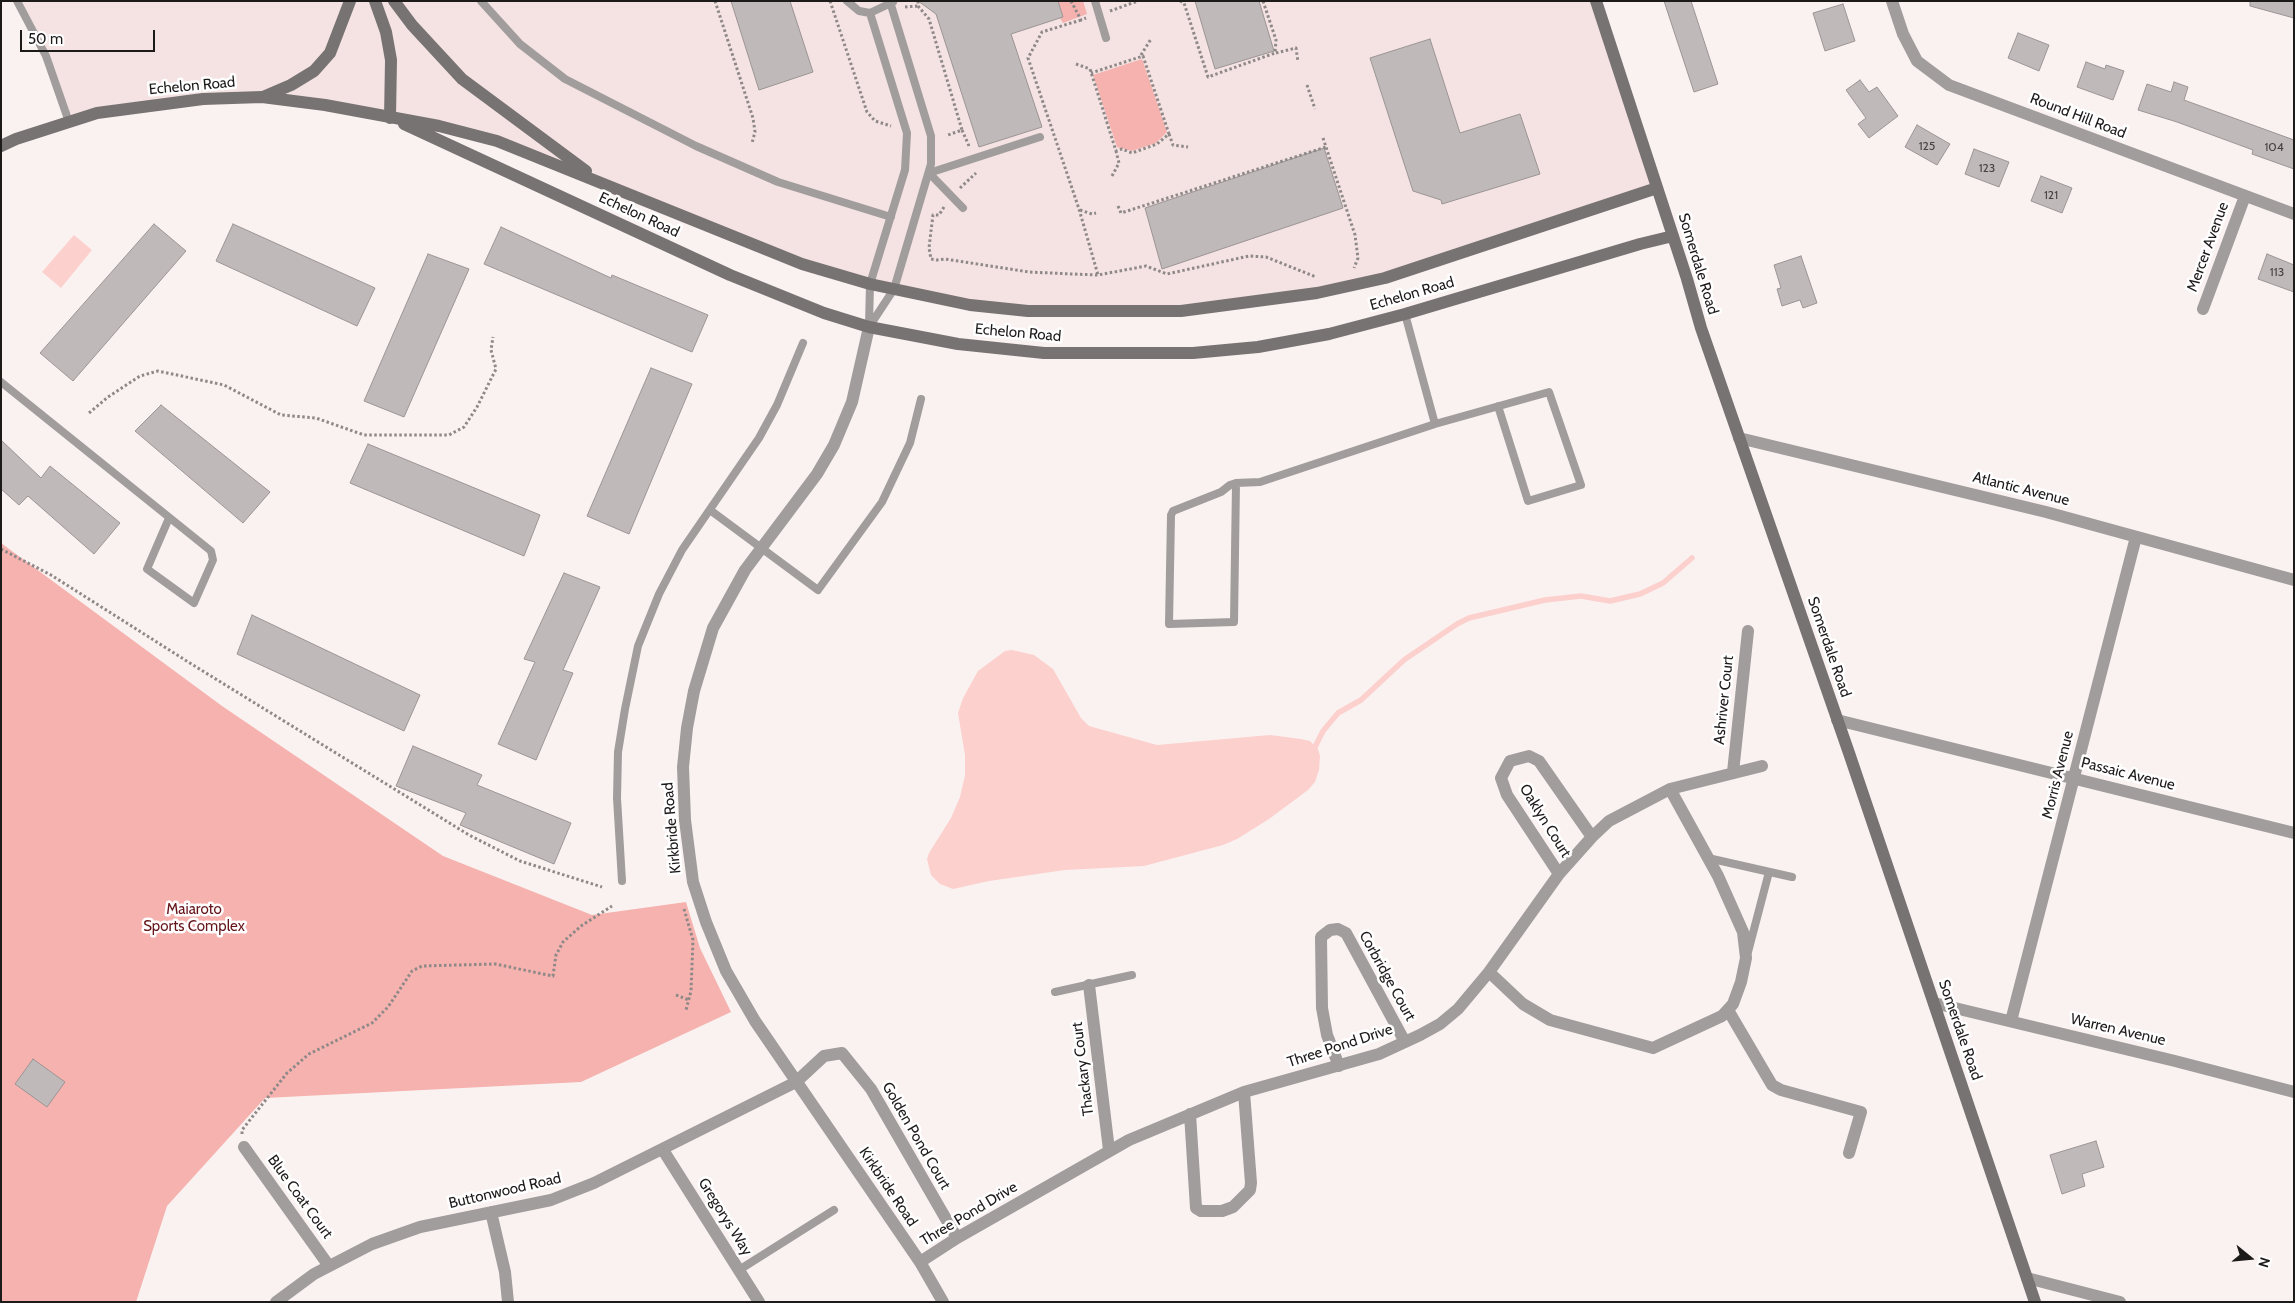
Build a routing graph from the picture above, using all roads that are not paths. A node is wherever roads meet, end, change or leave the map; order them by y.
1 (17, 1) edge
2 (350, 1) edge
3 (375, 1) edge
4 (394, 1) edge
5 (481, 1) edge
6 (847, 1) edge
7 (1094, 1) edge
8 (1596, 1) edge
9 (1892, 1) edge
10 (892, 3) edge
11 (870, 13) junction
12 (1106, 38) dead end
13 (262, 97) junction
14 (390, 118) junction
15 (70, 122) junction
16 (1040, 137) dead end
17 (1, 146) edge
18 (929, 173) junction
19 (600, 182) junction
20 (1657, 188) junction
21 (2245, 196) junction
22 (963, 208) dead end
23 (2294, 214) edge
24 (891, 217) junction
25 (1673, 236) junction
26 (870, 284) junction
27 (894, 289) junction
28 (2203, 309) dead end
29 (1405, 314) junction
30 (869, 327) junction
31 (803, 343) dead end
32 (1, 382) edge
33 (921, 399) dead end
34 (1498, 406) junction
35 (1435, 424) junction
36 (1739, 438) junction
37 (1236, 483) junction
38 (710, 510) junction
39 (169, 518) junction
40 (2136, 537) junction
41 (761, 547) junction
42 (2294, 580) edge
43 (1748, 631) dead end
44 (1837, 720) junction
45 (1762, 766) dead end
46 (1733, 772) junction
47 (2074, 777) junction
48 (1670, 789) junction
49 (2294, 832) edge
50 (1592, 837) junction
51 (1708, 858) junction
52 (1769, 872) junction
53 (1559, 874) junction
54 (1792, 877) dead end
55 (622, 881) dead end
56 (1746, 958) junction
57 (1489, 972) junction
58 (1132, 976) dead end
59 (1089, 985) junction
60 (1055, 992) dead end
61 (1934, 1003) junction
62 (1728, 1010) junction
63 (2011, 1021) junction
64 (1405, 1042) junction
65 (842, 1054) joint
66 (1339, 1066) junction
67 (796, 1082) junction
68 (1244, 1092) junction
69 (2294, 1092) edge
70 (1190, 1114) junction
71 (244, 1147) road end
72 (663, 1150) junction
73 (1109, 1150) junction
74 (1849, 1153) dead end
75 (834, 1210) dead end
76 (491, 1212) junction
77 (957, 1238) junction
78 (920, 1262) junction
79 (329, 1266) junction
80 (739, 1270) junction
81 (2027, 1278) junction
82 (276, 1302) edge
83 (508, 1302) edge
84 (759, 1302) edge
85 (943, 1302) edge
86 (2034, 1302) edge
87 (2120, 1302) edge

1 - 15 lane
2 - 13 street
3 - 14 street
4 - 19 street
5 - 24 lane
6 - 11 lane
7 - 12 lane
8 - 20 street, Somerdale Road
9 - 21 street, Round Hill Road
10 - 11 lane
10 - 18 lane
11 - 24 lane
13 - 14 street, Echelon Road
13 - 15 street, Echelon Road
14 - 19 street, Echelon Road
14 - 30 street, Echelon Road
15 - 17 street, Echelon Road
16 - 18 lane
18 - 22 lane
18 - 27 lane
19 - 26 street, Echelon Road
20 - 25 street, Somerdale Road
20 - 27 street, Echelon Road
21 - 23 street, Round Hill Road
21 - 28 street, Mercer Avenue
24 - 26 lane
25 - 29 street, Echelon Road
25 - 36 street, Somerdale Road
26 - 27 street, Echelon Road
26 - 30 lane
27 - 30 lane
29 - 30 street, Echelon Road
29 - 35 lane
30 - 41 street, Kirkbride Road
31 - 38 lane
32 - 39 lane
33 - 41 lane
34 - 34 lane
34 - 35 lane
35 - 37 lane
36 - 40 street, Atlantic Avenue
36 - 44 street, Somerdale Road
37 - 37 lane
38 - 41 lane
38 - 55 lane
39 - 39 lane
40 - 42 street, Atlantic Avenue
40 - 47 street, Morris Avenue
41 - 67 street, Kirkbride Road
43 - 46 street, Ashriver Court
44 - 47 street, Passaic Avenue
44 - 61 street, Somerdale Road
45 - 46 street, Three Pond Drive
46 - 48 street, Three Pond Drive
47 - 49 street, Passaic Avenue
47 - 63 street, Morris Avenue
48 - 50 street, Three Pond Drive
48 - 51 street
50 - 53 street, Three Pond Drive
50 - 53 street, Oaklyn Court
51 - 52 lane
51 - 56 street
52 - 54 lane
52 - 56 lane
53 - 57 street, Three Pond Drive
56 - 62 street
57 - 62 street
57 - 64 street, Three Pond Drive
58 - 59 lane
59 - 60 lane
59 - 73 street, Thackary Court
61 - 63 street, Warren Avenue
61 - 81 street, Somerdale Road
62 - 74 street
63 - 69 street, Warren Avenue
64 - 66 street, Three Pond Drive
64 - 66 street, Corbridge Court
65 - 67 street, Buttonwood Road
65 - 77 street, Golden Pond Court
66 - 68 street, Three Pond Drive
67 - 72 street, Buttonwood Road
67 - 78 street, Kirkbride Road
68 - 70 street, Three Pond Drive
68 - 70 street
70 - 73 street, Three Pond Drive
71 - 79 street, Blue Coat Court
72 - 76 street, Buttonwood Road
72 - 80 street, Gregorys Way
73 - 77 street, Three Pond Drive
75 - 80 lane
76 - 79 street, Buttonwood Road
76 - 83 street
77 - 78 street, Three Pond Drive
78 - 85 street, Kirkbride Road
79 - 82 street, Buttonwood Road
80 - 84 street, Gregorys Way
81 - 86 street, Somerdale Road
81 - 87 street

